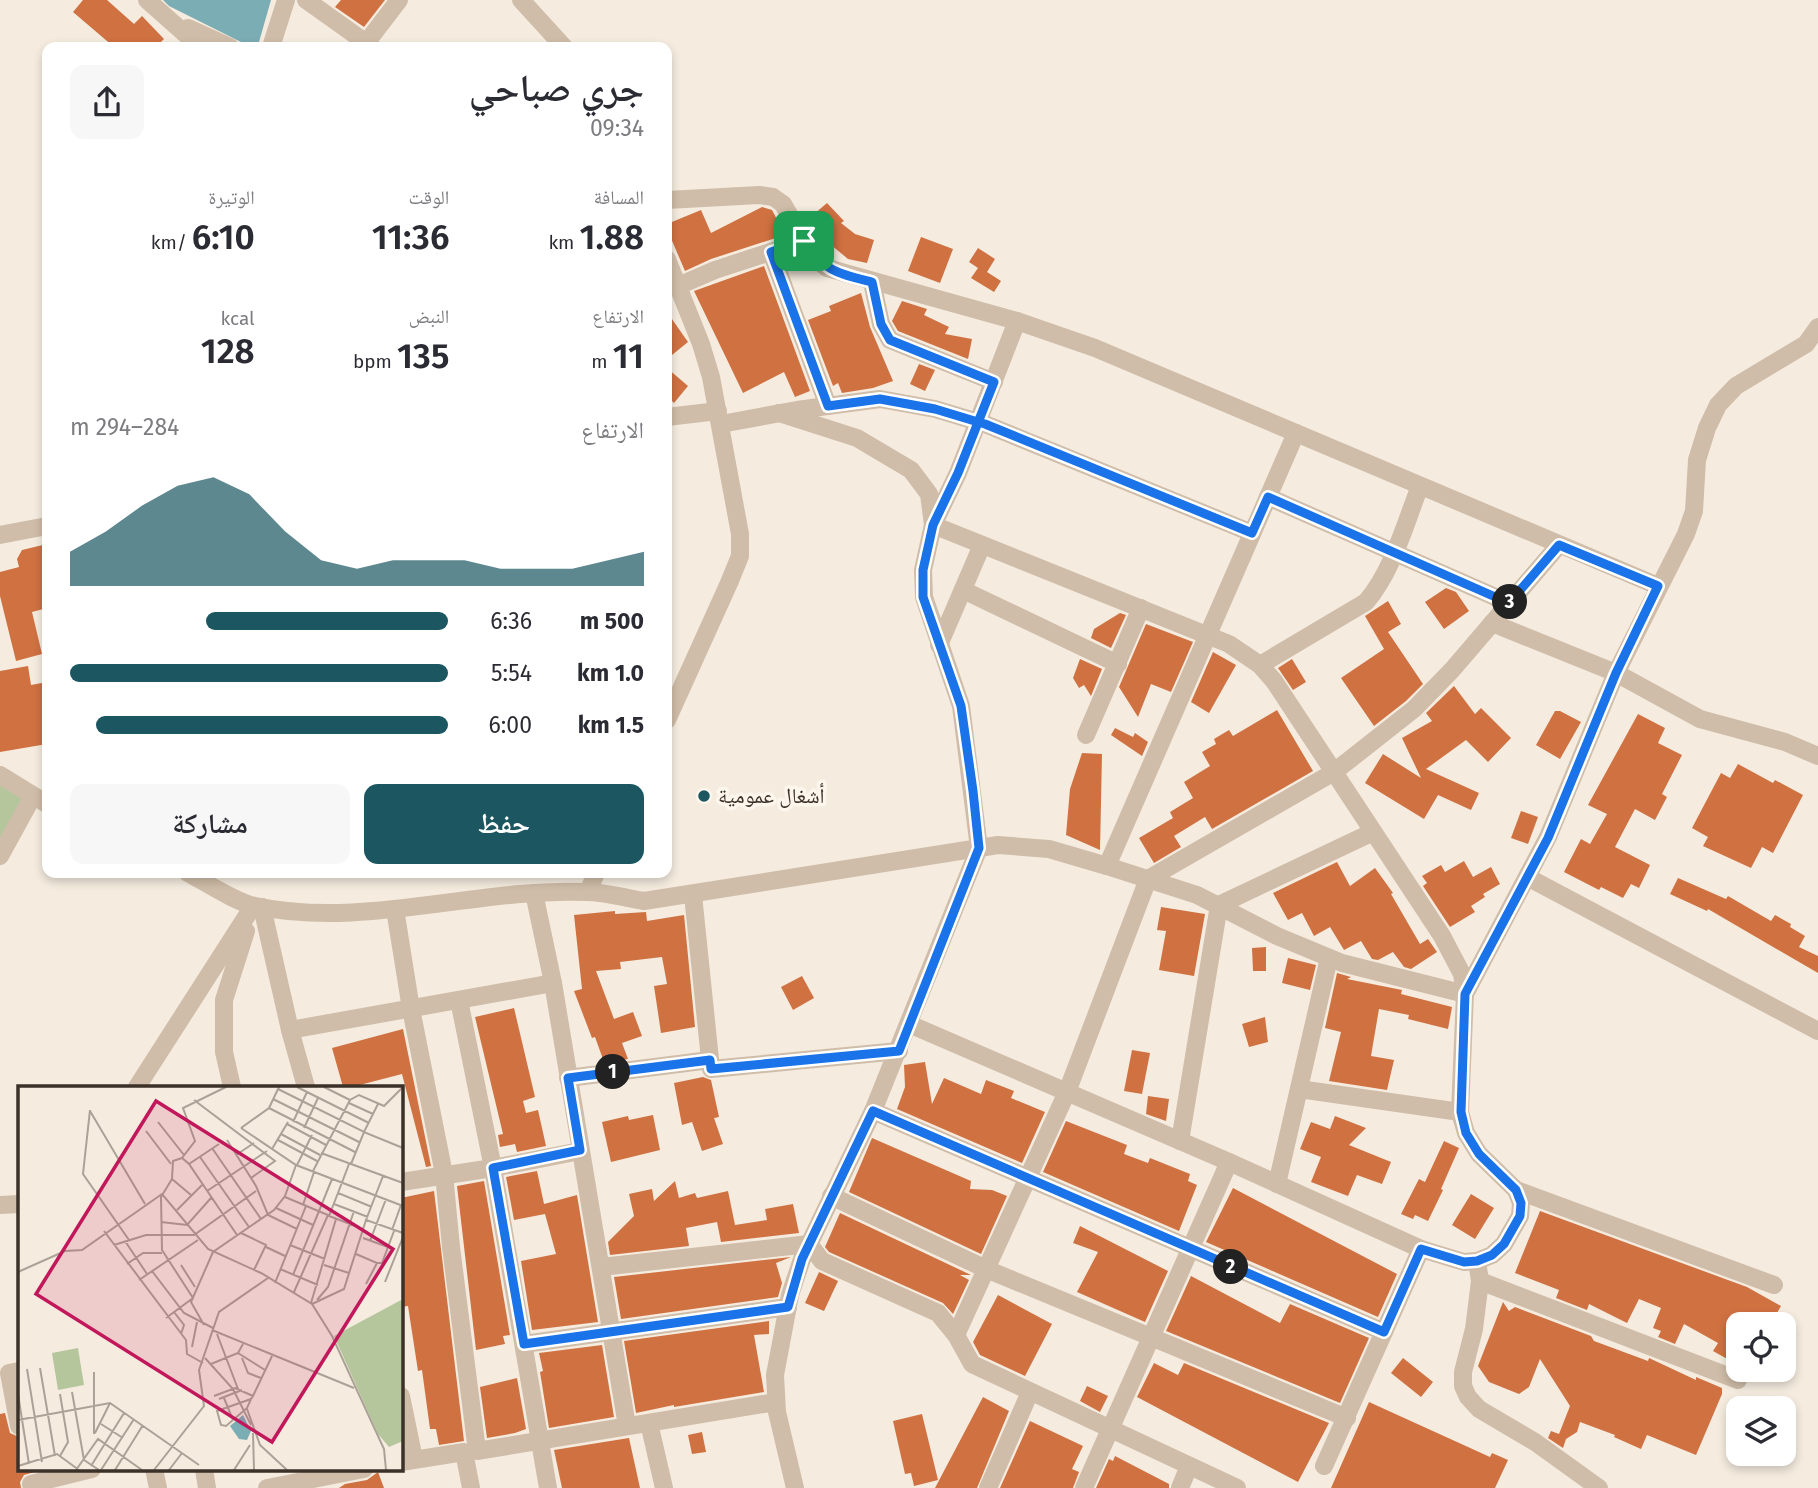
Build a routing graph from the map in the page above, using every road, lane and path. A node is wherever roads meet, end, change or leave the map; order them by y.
1 (147, 0) edge
2 (286, 0) edge
3 (306, 0) edge
4 (399, 0) edge
5 (522, 0) edge
6 (175, 23) junction
7 (195, 42) edge
8 (219, 42) edge
9 (273, 42) edge
10 (362, 42) edge
11 (370, 42) edge
12 (560, 42) edge
13 (672, 200) edge
14 (804, 241) junction
15 (771, 252) junction
16 (672, 271) edge
17 (872, 282) junction
18 (678, 286) junction
19 (1017, 321) junction
20 (1818, 327) edge
21 (994, 382) junction
22 (828, 406) junction
23 (672, 412) edge
24 (779, 413) junction
25 (719, 417) junction
26 (978, 422) junction
27 (1297, 433) junction
28 (1420, 486) junction
29 (1268, 497) junction
30 (933, 525) junction
31 (42, 527) edge
32 (1252, 533) junction
33 (0, 535) edge
34 (982, 545) junction
35 (1559, 545) junction
36 (1394, 552) junction
37 (1658, 586) junction
38 (962, 590) junction
39 (1509, 603) junction
40 (1141, 608) junction
41 (1492, 623) junction
42 (1209, 635) junction
43 (939, 645) junction
44 (1118, 664) junction
45 (1260, 665) junction
46 (1616, 673) junction
47 (672, 709) edge
48 (1086, 735) dead end
49 (1818, 756) edge
50 (1334, 772) junction
51 (0, 775) edge
52 (40, 800) edge
53 (1373, 832) junction
54 (979, 848) junction
55 (0, 856) edge
56 (1107, 866) junction
57 (1527, 877) junction
58 (198, 878) edge
59 (594, 878) edge
60 (1148, 879) junction
61 (588, 892) junction
62 (534, 893) junction
63 (693, 895) junction
64 (1219, 905) junction
65 (258, 907) junction
66 (395, 909) junction
67 (1329, 958) junction
68 (553, 983) junction
69 (1465, 994) junction
70 (459, 1000) junction
71 (411, 1009) junction
72 (909, 1024) junction
73 (290, 1030) junction
74 (1818, 1031) edge
75 (899, 1051) junction
76 (710, 1060) junction
77 (568, 1078) junction
78 (138, 1086) edge
79 (232, 1086) edge
80 (306, 1086) edge
81 (1299, 1089) junction
82 (1067, 1092) junction
83 (873, 1111) junction
84 (1461, 1112) junction
85 (1180, 1141) junction
86 (580, 1150) junction
87 (1229, 1162) junction
88 (493, 1168) junction
89 (444, 1174) junction
90 (1027, 1179) junction
91 (402, 1182) edge
92 (1277, 1184) junction
93 (1516, 1190) junction
94 (831, 1196) junction
95 (18, 1204) edge
96 (0, 1205) edge
97 (809, 1244) junction
98 (1421, 1249) junction
99 (1190, 1250) junction
100 (1477, 1261) junction
101 (601, 1267) junction
102 (986, 1269) junction
103 (1480, 1281) junction
104 (1774, 1285) dead end
105 (788, 1307) junction
106 (611, 1332) junction
107 (1384, 1332) junction
108 (956, 1335) junction
109 (1152, 1335) junction
110 (524, 1344) junction
111 (18, 1371) edge
112 (1726, 1375) edge
113 (1030, 1392) junction
114 (776, 1402) junction
115 (402, 1407) edge
116 (1347, 1418) junction
117 (18, 1421) edge
118 (649, 1423) junction
119 (627, 1426) junction
120 (1110, 1429) junction
121 (541, 1440) junction
122 (470, 1451) junction
123 (407, 1460) edge
124 (1189, 1466) junction
125 (1324, 1466) dead end
126 (86, 1470) edge
127 (154, 1470) edge
128 (204, 1470) edge
129 (360, 1470) edge
130 (326, 1478) edge
131 (30, 1480) edge
132 (158, 1488) edge
133 (207, 1488) edge
134 (267, 1488) edge
135 (471, 1488) edge
136 (548, 1488) edge
137 (664, 1488) edge
138 (795, 1488) edge
139 (988, 1488) edge
140 (1084, 1488) edge
141 (1180, 1488) edge
142 (1237, 1488) edge
143 (1598, 1488) edge

1 - 6 street
2 - 9 street
3 - 10 street
4 - 11 street
5 - 12 street
6 - 7 street
6 - 8 street
13 - 14 street
14 - 15 street
14 - 17 street
15 - 18 street
15 - 22 street
16 - 18 street
17 - 19 street
17 - 21 street
18 - 25 street
19 - 21 street
19 - 27 street
20 - 37 street
21 - 26 street
22 - 24 street
22 - 26 street
23 - 25 street
24 - 25 street
24 - 30 street
25 - 47 street
26 - 30 street
26 - 32 street
27 - 28 street
27 - 29 street
28 - 35 street
28 - 36 street
29 - 32 street
29 - 36 street
30 - 34 street
30 - 43 street
31 - 33 street
32 - 42 street
34 - 38 street
34 - 40 street
35 - 37 street
35 - 39 street
36 - 39 street
36 - 45 street
37 - 46 street
38 - 43 street
38 - 44 street
39 - 41 street
40 - 42 street
40 - 44 street
41 - 46 street
41 - 50 street
42 - 45 street
42 - 56 street
43 - 54 street
44 - 48 street
45 - 50 street
46 - 49 street
46 - 57 street
50 - 53 street
50 - 60 street
51 - 52 street
52 - 55 street
53 - 64 street
53 - 69 street
54 - 56 street
54 - 63 street
54 - 72 street
56 - 60 street
57 - 69 street
57 - 74 street
58 - 65 street
59 - 61 street
60 - 64 street
60 - 82 street
61 - 62 street
61 - 63 street
62 - 66 street
62 - 68 street
63 - 76 street
64 - 67 street
64 - 85 street
65 - 66 street
65 - 73 street
65 - 78 street
65 - 79 street
66 - 71 street
67 - 69 street
67 - 81 street
68 - 70 street
68 - 77 street
69 - 84 street
70 - 71 street
70 - 88 street
71 - 73 street
71 - 89 street
72 - 75 street
72 - 82 street
73 - 80 street
75 - 76 street
75 - 83 street
76 - 77 street
77 - 86 street
81 - 84 street
81 - 92 street
82 - 85 street
82 - 90 street
83 - 90 street
83 - 94 street
84 - 93 street
85 - 87 street
86 - 88 street
86 - 101 street
87 - 92 street
87 - 99 street
88 - 89 street
88 - 110 street
89 - 91 street
89 - 122 street
90 - 99 street
90 - 102 street
92 - 98 street
93 - 100 street
93 - 104 street
94 - 97 street
94 - 102 street
95 - 96 street
97 - 101 street
97 - 105 street
97 - 108 street
98 - 100 street
98 - 107 street
99 - 107 street
99 - 109 street
100 - 103 street
101 - 106 street
102 - 108 street
102 - 109 street
103 - 112 street
103 - 143 street
105 - 106 street
105 - 114 street
106 - 110 street
106 - 119 street
107 - 116 street
108 - 113 street
109 - 116 street
109 - 120 street
110 - 121 street
111 - 117 street
113 - 120 street
113 - 139 street
114 - 118 street
114 - 138 street
115 - 123 street
116 - 125 street
118 - 119 street
118 - 137 street
119 - 121 street
120 - 124 street
120 - 140 street
121 - 122 street
121 - 136 street
122 - 123 street
122 - 135 street
124 - 141 street
124 - 142 street
126 - 131 street
127 - 132 street
128 - 133 street
129 - 130 street
130 - 134 street

